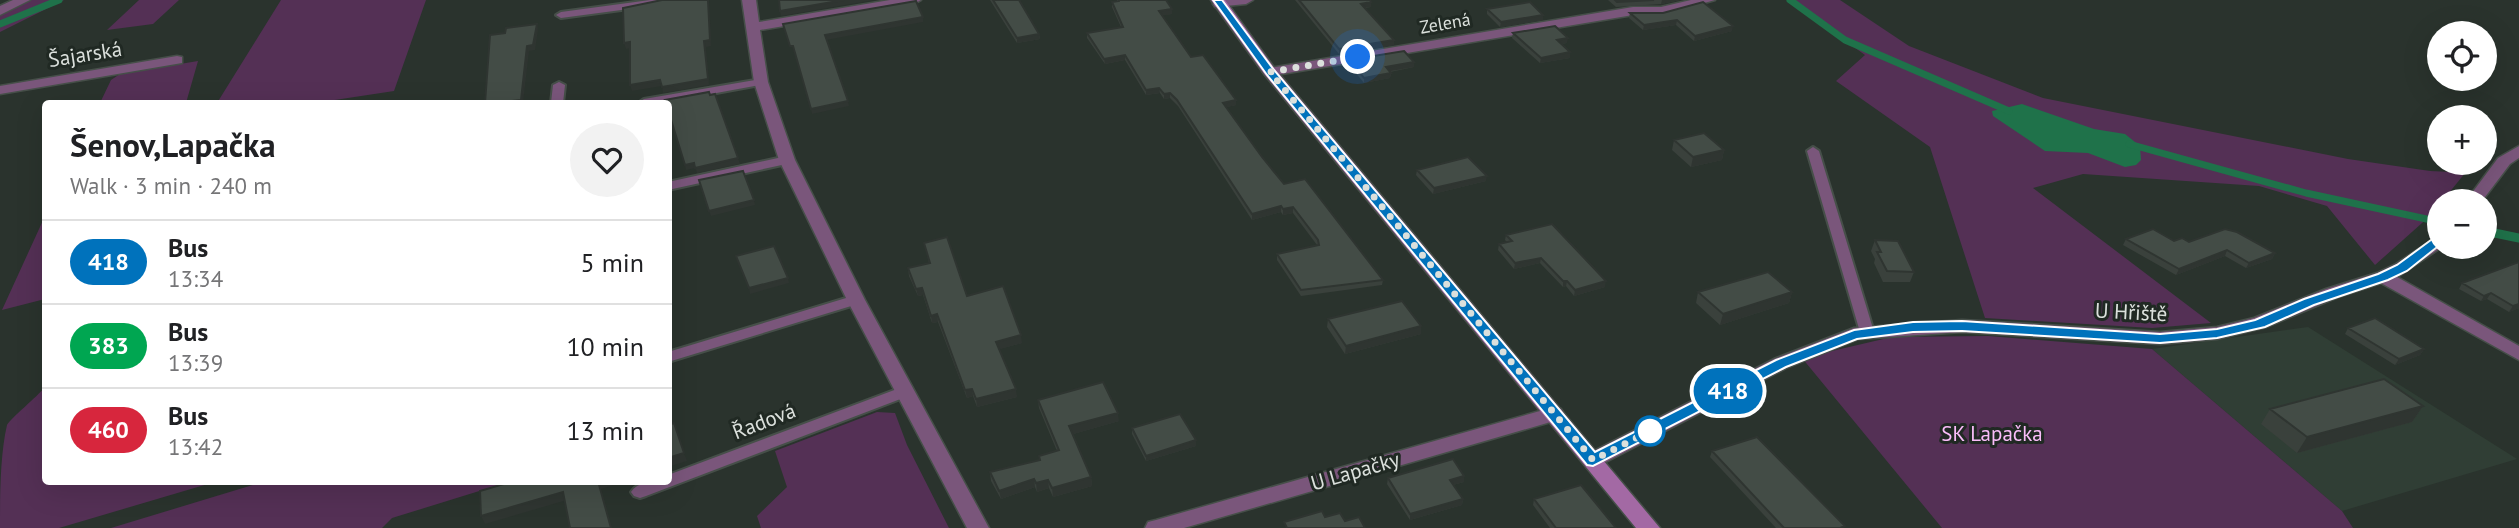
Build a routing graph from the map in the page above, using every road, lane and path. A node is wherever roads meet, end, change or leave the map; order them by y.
1 (23, 0) edge
2 (674, 0) edge
3 (749, 0) edge
4 (914, 0) edge
5 (1246, 0) edge
6 (1708, 0) edge
7 (1219, 2) edge
8 (0, 10) edge
9 (561, 15) dead end
10 (753, 27) junction
11 (177, 61) dead end
12 (1270, 72) junction
13 (761, 82) junction
14 (559, 85) dead end
15 (0, 90) edge
16 (557, 100) edge
17 (660, 100) edge
18 (1813, 151) dead end
19 (2519, 151) edge
20 (787, 160) junction
21 (672, 185) edge
22 (2483, 189) edge
23 (2427, 250) edge
24 (2383, 277) junction
25 (856, 300) junction
26 (1867, 332) junction
27 (2519, 354) edge
28 (672, 356) edge
29 (905, 391) junction
30 (1554, 414) junction
31 (1593, 460) junction
32 (672, 480) edge
33 (658, 485) edge
34 (640, 492) dead end
35 (978, 528) edge
36 (1156, 528) edge
37 (1649, 528) edge

1 - 8 street
2 - 9 lane
3 - 10 street
4 - 10 street
5 - 7 street
6 - 12 street, Zelená
7 - 12 main road
10 - 13 street
11 - 15 street, Šajarská
12 - 30 main road
13 - 17 lane
13 - 20 street
14 - 16 lane
18 - 26 lane
19 - 22 street
20 - 21 lane
20 - 25 street
23 - 24 street, U Hřiště
24 - 26 street, U Hřiště
24 - 27 street
25 - 28 lane
25 - 29 street
26 - 31 street, U Hřiště
29 - 32 lane, Řadová
29 - 35 street
30 - 31 main road
30 - 36 street, U Lapačky
31 - 37 main road
33 - 34 lane, Řadová

